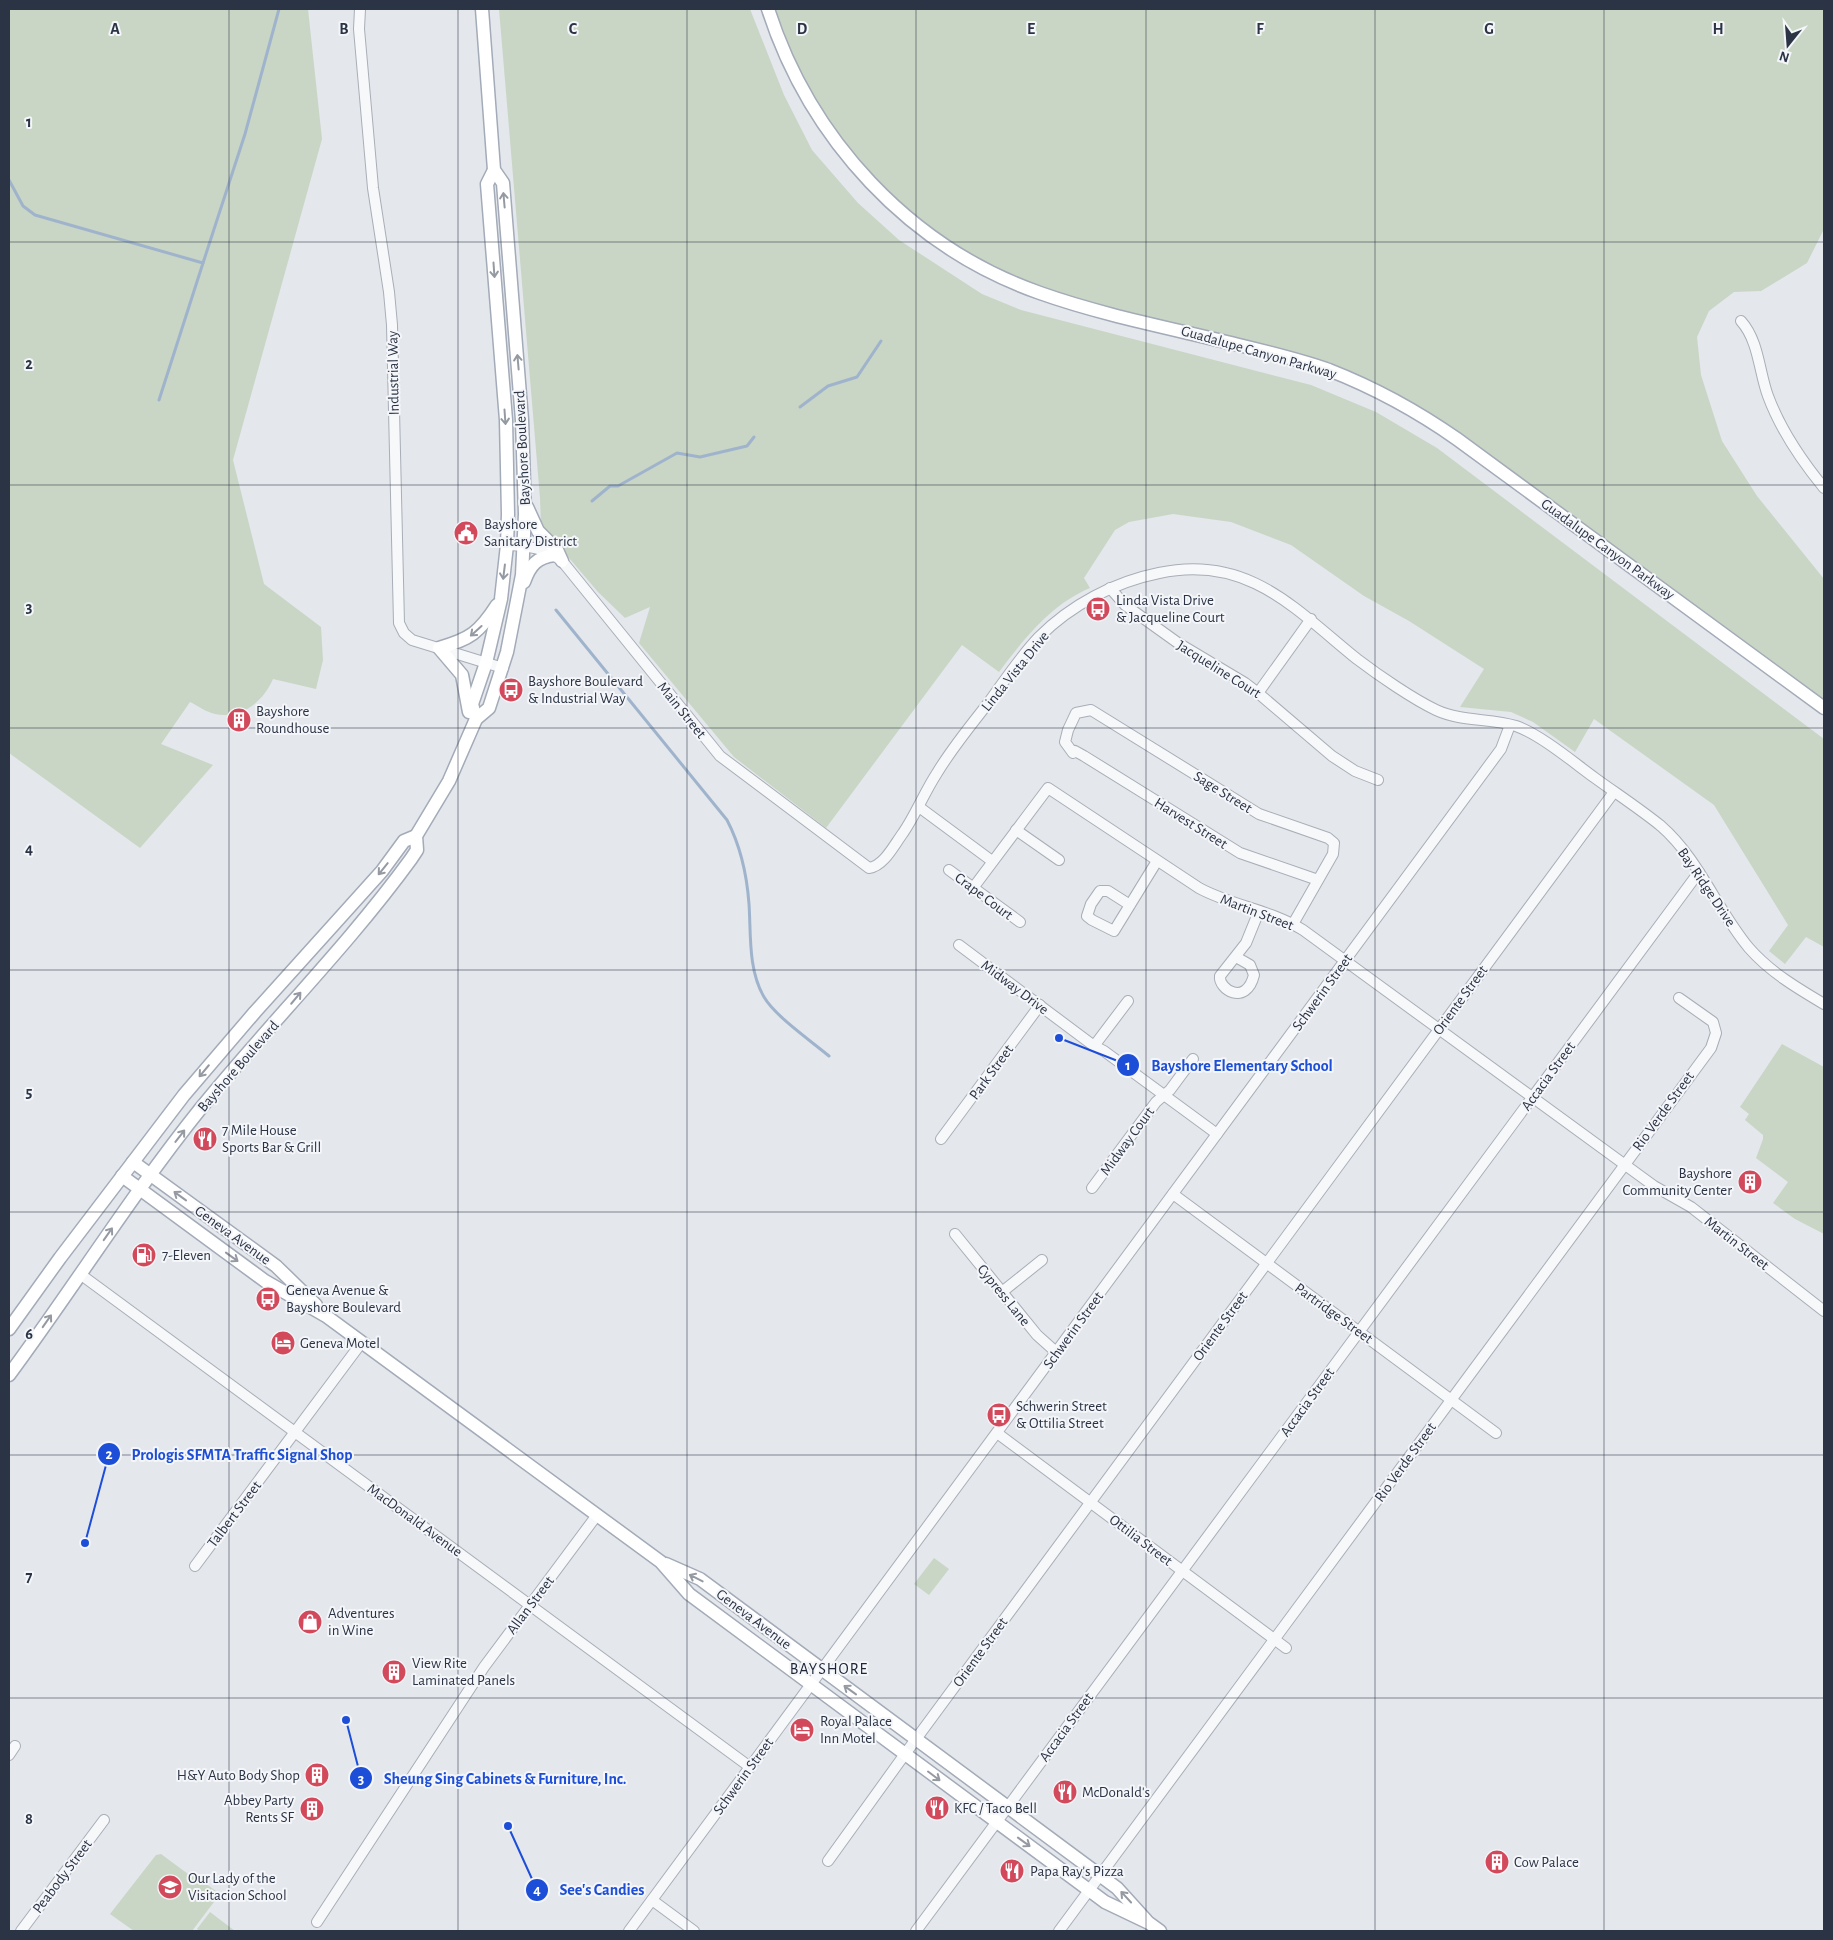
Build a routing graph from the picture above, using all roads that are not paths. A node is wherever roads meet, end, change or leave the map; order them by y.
1 (360, 9) edge
2 (482, 9) edge
3 (768, 9) edge
4 (494, 170) junction
5 (1741, 321) dead end
6 (1824, 488) edge
7 (524, 498) junction
8 (507, 546) junction
9 (524, 546) junction
10 (559, 558) junction
11 (1110, 588) junction
12 (500, 599) junction
13 (518, 601) junction
14 (1311, 618) junction
15 (439, 648) junction
16 (486, 663) junction
17 (503, 668) junction
18 (1258, 693) junction
19 (1822, 707) edge
20 (474, 724) junction
21 (1510, 725) junction
22 (1073, 753) joint
23 (1378, 780) dead end
24 (1614, 792) junction
25 (919, 807) junction
26 (1016, 830) junction
27 (416, 836) junction
28 (1059, 860) dead end
29 (992, 861) junction
30 (1157, 861) junction
31 (872, 868) joint
32 (949, 870) dead end
33 (1698, 872) junction
34 (1318, 880) junction
35 (973, 888) junction
36 (1130, 905) dead end
37 (1258, 911) junction
38 (1020, 922) dead end
39 (1293, 924) junction
40 (958, 945) dead end
41 (1236, 957) dead end
42 (1345, 960) junction
43 (1679, 998) dead end
44 (1128, 1001) dead end
45 (1824, 1004) edge
46 (1040, 1005) junction
47 (1439, 1029) junction
48 (1094, 1046) junction
49 (1193, 1059) dead end
50 (1164, 1095) junction
51 (1532, 1097) junction
52 (1217, 1134) junction
53 (941, 1139) dead end
54 (133, 1162) junction
55 (1624, 1165) junction
56 (150, 1174) junction
57 (122, 1176) junction
58 (1092, 1188) dead end
59 (140, 1190) junction
60 (1173, 1194) junction
61 (955, 1234) dead end
62 (1042, 1260) dead end
63 (1266, 1263) junction
64 (80, 1274) junction
65 (1002, 1292) junction
66 (1824, 1311) edge
67 (326, 1316) junction
68 (9, 1329) edge
69 (1359, 1331) junction
70 (362, 1342) junction
71 (1056, 1352) junction
72 (9, 1375) edge
73 (1451, 1400) junction
74 (295, 1432) junction
75 (997, 1433) junction
76 (1496, 1433) dead end
77 (1090, 1502) junction
78 (597, 1515) junction
79 (661, 1562) junction
80 (195, 1566) dead end
81 (1182, 1571) junction
82 (530, 1605) junction
83 (1274, 1639) junction
84 (1286, 1648) dead end
85 (822, 1670) junction
86 (811, 1684) junction
87 (916, 1739) junction
88 (905, 1754) junction
89 (750, 1767) junction
90 (1008, 1807) junction
91 (104, 1820) dead end
92 (997, 1822) junction
93 (828, 1861) dead end
94 (1100, 1875) junction
95 (1089, 1890) junction
96 (652, 1900) junction
97 (317, 1922) dead end
98 (1149, 1923) junction
99 (21, 1931) edge
100 (629, 1931) edge
101 (694, 1931) edge
102 (916, 1931) edge
103 (1059, 1931) edge
104 (1160, 1931) edge

1 - 15 street, Industrial Way
2 - 4 main road, Bayshore Boulevard
3 - 19 main road, Guadalupe Canyon Parkway
7 -> 4 main road, Bayshore Boulevard
4 -> 8 main road, Bayshore Boulevard
5 - 6 street
7 - 9 main road, Bayshore Boulevard
7 - 10 main road
8 - 9 street
8 -> 12 main road, Bayshore Boulevard
9 - 10 street
9 - 13 main road, Bayshore Boulevard
10 - 13 main road
10 - 31 street, Main Street
11 - 14 street, Linda Vista Drive
11 - 18 street, Jacqueline Court
11 - 25 street, Linda Vista Drive
12 -> 15 main road
12 - 16 main road, Bayshore Boulevard
13 - 17 main road, Bayshore Boulevard
14 - 18 street
14 - 21 street, Linda Vista Drive
15 - 16 street, Industrial Way
15 - 20 main road
16 - 17 street, Industrial Way
16 - 20 main road, Bayshore Boulevard
17 - 20 main road, Bayshore Boulevard
18 - 23 street, Jacqueline Court
20 - 27 main road, Bayshore Boulevard
21 - 24 street, Bay Ridge Drive
21 - 42 street, Schwerin Street
22 - 34 street, Harvest Street
22 - 34 street, Sage Street
24 - 33 street, Bay Ridge Drive
24 - 47 street, Oriente Street
25 - 29 street
25 - 31 street, Linda Vista Drive
26 - 28 street
26 - 29 street, Martin Street
26 - 30 street, Martin Street
27 -> 54 main road, Bayshore Boulevard
56 -> 27 main road, Bayshore Boulevard
29 - 35 street, Martin Street
30 - 36 street
30 - 37 street, Martin Street
32 - 35 street, Crape Court
33 - 45 street, Bay Ridge Drive
33 - 51 street, Accacia Street
34 - 39 street, Sage Street
35 - 38 street, Crape Court
37 - 39 street, Martin Street
37 - 41 street
39 - 42 street, Martin Street
40 - 46 street, Midway Drive
42 - 47 street, Martin Street
42 - 52 street, Schwerin Street
43 - 55 street, Rio Verde Street
44 - 48 street
46 - 48 street, Midway Drive
46 - 53 street, Park Street
47 - 51 street, Martin Street
47 - 63 street, Oriente Street
48 - 50 street, Midway Drive
49 - 50 street, Midway Court
50 - 52 street, Midway Drive
50 - 58 street, Midway Court
51 - 55 street, Martin Street
51 - 69 street, Accacia Street
52 - 60 street, Schwerin Street
54 - 56 main road, Geneva Avenue
54 - 57 main road, Bayshore Boulevard
55 - 66 street, Martin Street
55 - 73 street, Rio Verde Street
56 - 59 main road, Bayshore Boulevard
67 -> 56 main road, Geneva Avenue
57 - 59 main road, Geneva Avenue
57 - 68 main road, Bayshore Boulevard
64 -> 59 main road, Bayshore Boulevard
59 -> 67 main road, Geneva Avenue
60 - 63 street, Partridge Street
60 - 71 street, Schwerin Street
61 - 65 street, Cypress Lane
62 - 65 street
63 - 69 street, Partridge Street
63 - 77 street, Oriente Street
72 -> 64 main road, Bayshore Boulevard
64 - 74 street, MacDonald Avenue
65 - 71 street, Cypress Lane
67 - 70 main road, Geneva Avenue
69 - 73 street, Partridge Street
69 - 81 street, Accacia Street
70 - 74 street, Talbert Street
70 - 78 main road, Geneva Avenue
71 - 75 street, Schwerin Street
73 - 76 street, Partridge Street
73 - 83 street, Rio Verde Street
74 - 80 street, Talbert Street
74 - 82 street, MacDonald Avenue
75 - 77 street, Ottilia Street
75 - 85 street, Schwerin Street
77 - 81 street, Ottilia Street
77 - 87 street, Oriente Street
78 - 79 main road, Geneva Avenue
78 - 82 street, Allan Street
85 -> 79 main road, Geneva Avenue
79 - 86 main road, Geneva Avenue
81 - 83 street, Ottilia Street
81 - 90 street, Accacia Street
82 - 89 street, MacDonald Avenue
82 - 97 street, Allan Street
83 - 84 street, Ottilia Street
83 - 94 street, Rio Verde Street
85 - 86 street, Schwerin Street
87 -> 85 main road, Geneva Avenue
86 - 88 main road, Geneva Avenue
86 - 89 street, Schwerin Street
87 - 88 street, Oriente Street
87 - 90 main road, Geneva Avenue
88 -> 92 main road, Geneva Avenue
88 - 93 street, Oriente Street
89 - 96 street, Schwerin Street
90 - 92 street, Accacia Street
90 - 94 main road, Geneva Avenue
91 - 99 street, Peabody Street
92 -> 95 main road, Geneva Avenue
92 - 102 street, Accacia Street
94 - 95 street, Rio Verde Street
98 -> 94 main road, Geneva Avenue
95 - 98 main road, Geneva Avenue
95 - 103 street, Rio Verde Street
96 - 100 street, Schwerin Street
96 - 101 street
98 - 104 main road, Geneva Avenue

